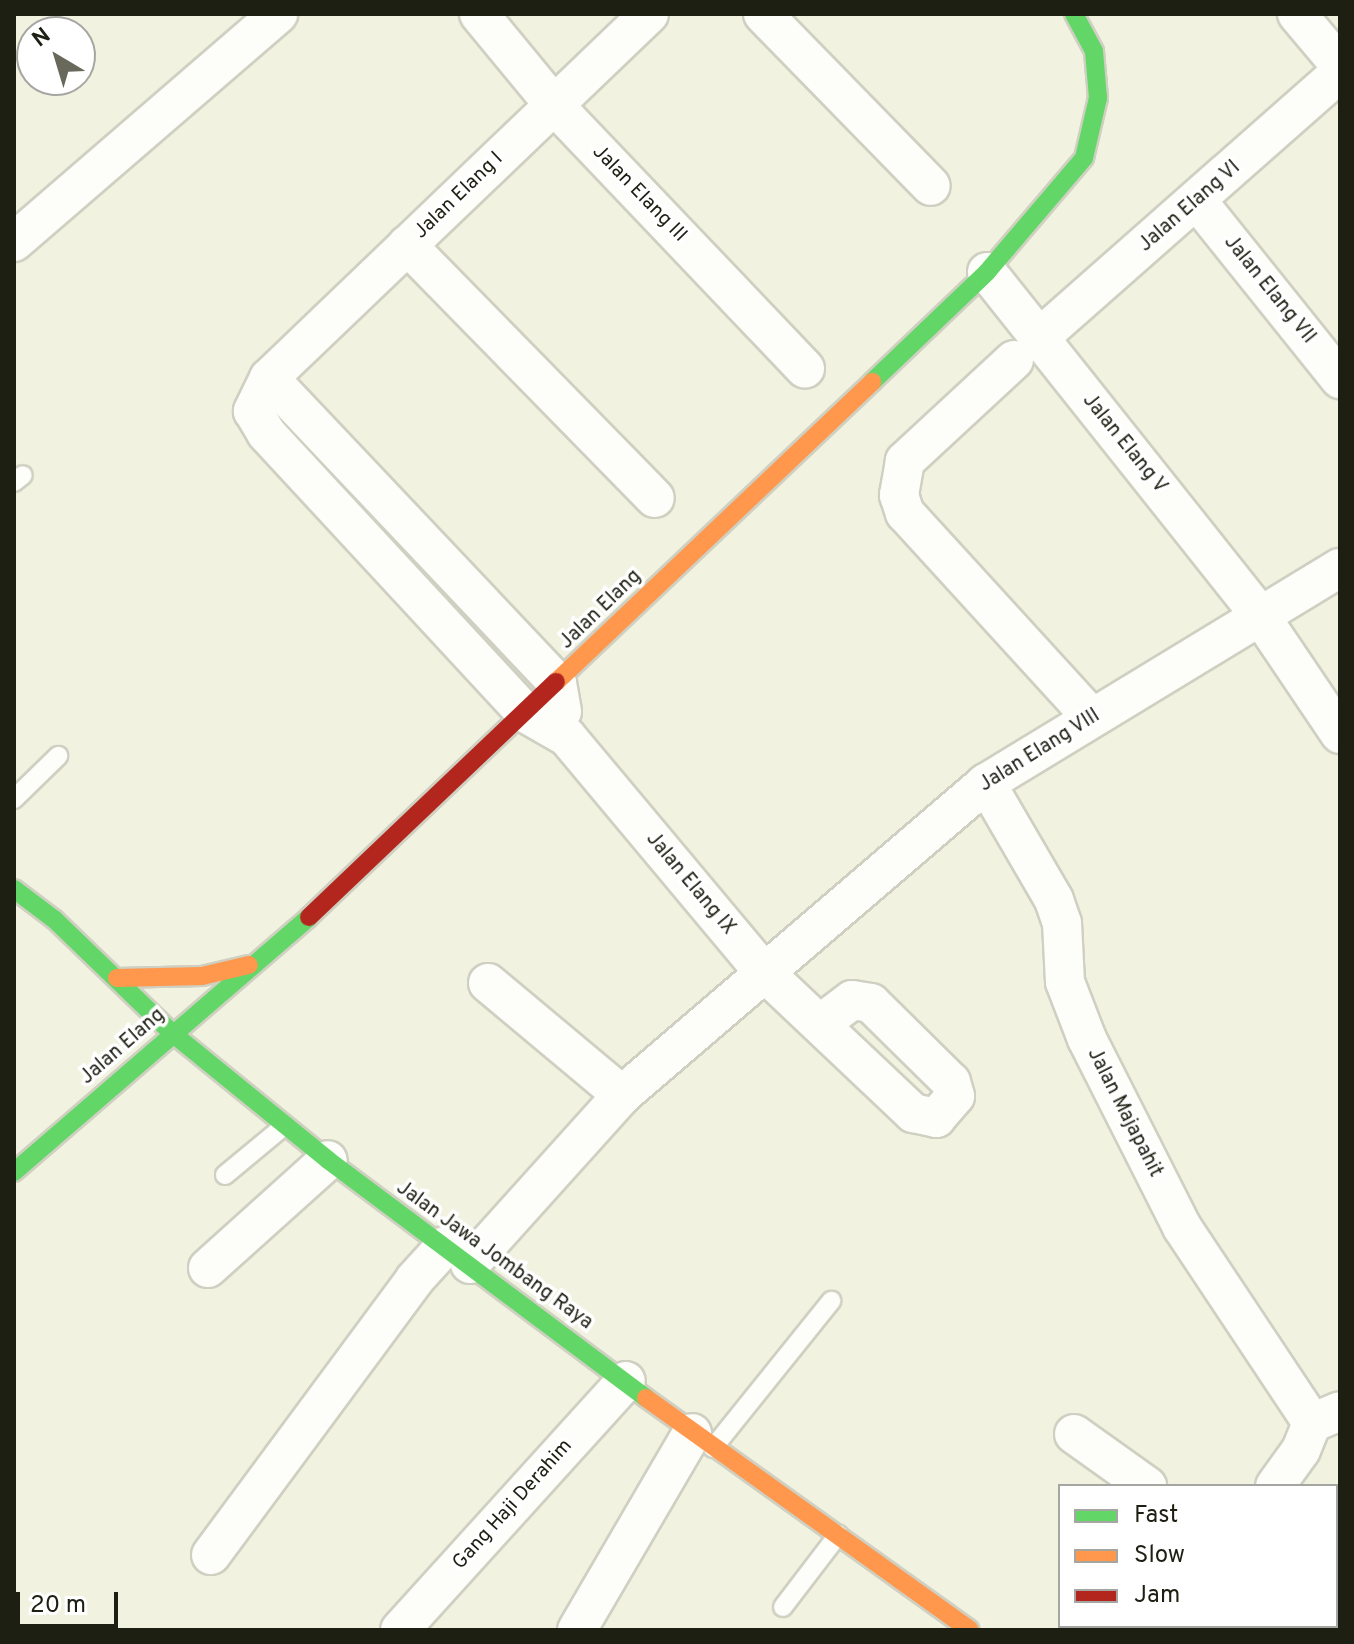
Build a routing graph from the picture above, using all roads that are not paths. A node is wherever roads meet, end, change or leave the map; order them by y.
1 (278, 14) edge
2 (479, 14) edge
3 (649, 14) edge
4 (763, 14) edge
5 (1074, 14) edge
6 (1297, 14) edge
7 (1340, 65) edge
8 (1340, 73) edge
9 (554, 105) junction
10 (931, 186) dead end
11 (1198, 202) junction
12 (14, 242) edge
13 (407, 245) junction
14 (987, 272) junction
15 (1026, 349) junction
16 (805, 369) dead end
17 (269, 378) junction
18 (1340, 379) edge
19 (655, 498) dead end
20 (1340, 568) edge
21 (1261, 617) junction
22 (557, 683) junction
23 (525, 713) junction
24 (1092, 718) junction
25 (1340, 734) edge
26 (567, 737) junction
27 (58, 756) dead end
28 (986, 783) junction
29 (14, 799) edge
30 (14, 889) edge
31 (253, 965) junction
32 (763, 971) junction
33 (117, 978) junction
34 (488, 983) dead end
35 (822, 1023) dead end
36 (172, 1033) junction
37 (622, 1095) junction
38 (284, 1126) junction
39 (328, 1160) junction
40 (14, 1172) edge
41 (225, 1175) dead end
42 (457, 1255) junction
43 (208, 1268) dead end
44 (831, 1301) dead end
45 (626, 1381) junction
46 (1326, 1417) edge
47 (1074, 1434) dead end
48 (703, 1440) junction
49 (1144, 1484) edge
50 (1276, 1484) edge
51 (840, 1533) junction
52 (211, 1555) dead end
53 (783, 1607) dead end
54 (400, 1630) edge
55 (577, 1630) edge
56 (970, 1630) edge

1 - 12 street
2 - 9 street, Jalan Elang III
3 - 9 street, Jalan Elang I
4 - 10 street
5 - 14 street, Jalan Elang
6 - 7 street
8 - 11 street, Jalan Elang VI
9 - 13 street, Jalan Elang I
9 - 16 street, Jalan Elang III
11 - 15 street, Jalan Elang VI
11 - 18 street, Jalan Elang VII
13 - 17 street, Jalan Elang I
13 - 19 street
14 - 15 street, Jalan Elang V
14 - 22 street, Jalan Elang
15 - 21 street, Jalan Elang V
15 - 24 street, Jalan Elang VI
17 - 22 street
17 - 23 street, Jalan Elang IX
20 - 21 street, Jalan Elang VIII
21 - 24 street, Jalan Elang VIII
21 - 25 street, Jalan Elang V
22 - 23 street, Jalan Elang
22 - 26 street, Jalan Elang IX
23 - 26 street, Jalan Elang IX
23 - 31 street, Jalan Elang
24 - 28 street, Jalan Elang VIII
26 - 32 street, Jalan Elang IX
27 - 29 lane
28 - 32 street, Jalan Elang VIII
28 - 46 street, Jalan Majapahit
30 - 33 street, Jalan Jawa Jombang Raya
31 - 33 street
31 - 36 street, Jalan Elang
32 - 35 street, Jalan Elang IX
32 - 37 street, Jalan Elang VIII
33 - 36 street, Jalan Jawa Jombang Raya
34 - 37 street
36 - 38 street, Jalan Jawa Jombang Raya
36 - 40 street, Jalan Elang
37 - 42 street, Jalan Elang VIII
38 - 39 street, Jalan Jawa Jombang Raya
38 - 41 lane
39 - 42 street, Jalan Jawa Jombang Raya
39 - 43 street
42 - 45 street, Jalan Jawa Jombang Raya
42 - 52 street, Jalan Elang VIII
44 - 48 lane
45 - 48 street, Jalan Jawa Jombang Raya
45 - 54 street, Gang Haji Derahim
46 - 50 street, Jalan Majapahit
47 - 49 street
48 - 51 street, Jalan Jawa Jombang Raya
48 - 55 street
51 - 53 lane
51 - 56 street, Jalan Jawa Jombang Raya

